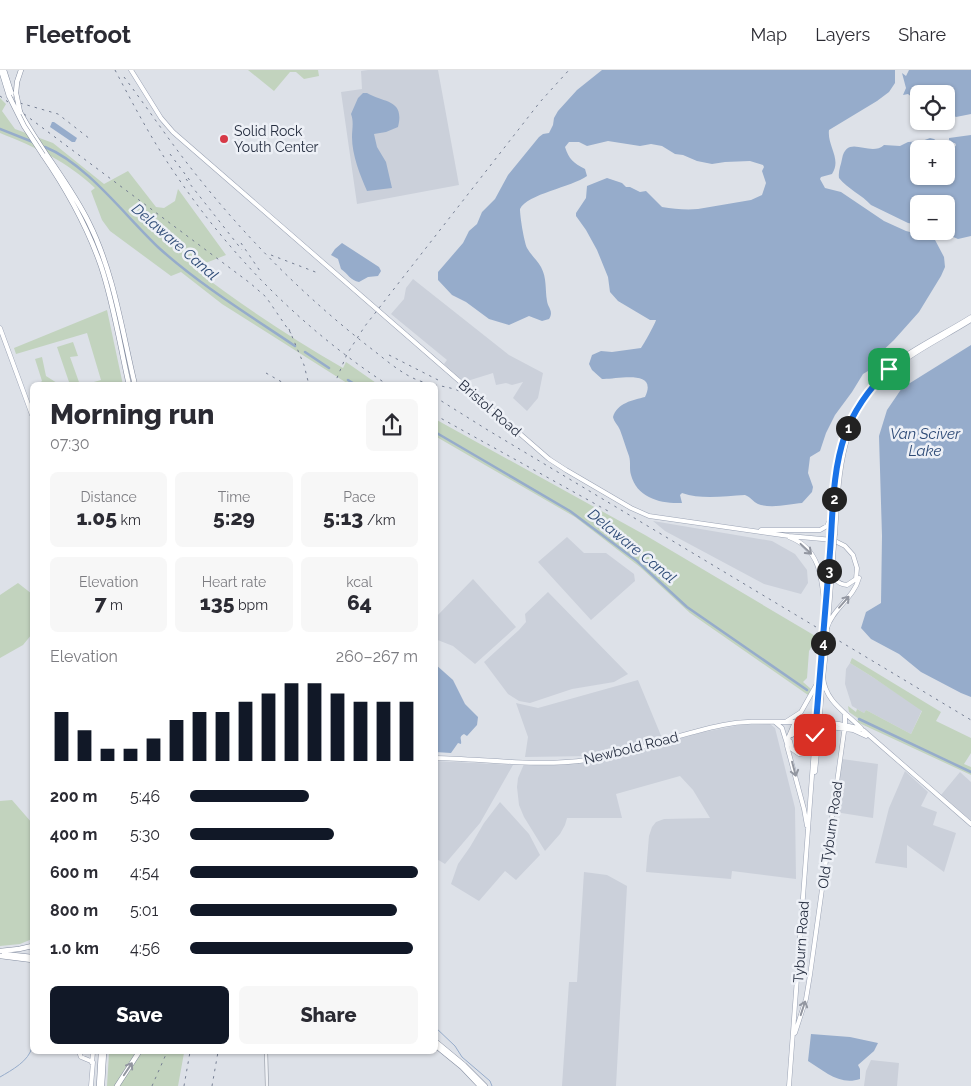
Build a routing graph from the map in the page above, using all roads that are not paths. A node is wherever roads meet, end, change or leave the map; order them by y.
1 (2, 70) edge
2 (21, 70) edge
3 (131, 70) edge
4 (0, 79) edge
5 (7, 90) junction
6 (13, 95) junction
7 (45, 154) junction
8 (971, 318) edge
9 (0, 328) edge
10 (128, 382) edge
11 (133, 382) edge
12 (30, 410) edge
13 (835, 515) junction
14 (751, 530) junction
15 (762, 532) junction
16 (832, 545) junction
17 (832, 566) junction
18 (826, 612) junction
19 (826, 628) junction
20 (822, 676) junction
21 (844, 713) junction
22 (771, 721) junction
23 (784, 722) junction
24 (796, 722) junction
25 (805, 724) junction
26 (845, 727) junction
27 (863, 730) junction
28 (817, 734) junction
29 (873, 739) junction
30 (814, 741) junction
31 (787, 746) junction
32 (438, 758) edge
33 (811, 799) junction
34 (971, 824) edge
35 (808, 836) junction
36 (30, 946) edge
37 (0, 954) edge
38 (30, 959) edge
39 (792, 1040) junction
40 (438, 1043) edge
41 (438, 1047) edge
42 (80, 1054) edge
43 (93, 1054) edge
44 (101, 1054) edge
45 (138, 1054) edge
46 (266, 1054) edge
47 (92, 1060) junction
48 (90, 1086) edge
49 (100, 1086) edge
50 (117, 1086) edge
51 (267, 1086) edge
52 (480, 1086) edge
53 (485, 1086) edge
54 (789, 1086) edge

1 - 5 highway
1 - 6 highway
2 - 6 highway
3 - 14 main road, Bristol Road
4 - 5 highway
5 - 6 highway
6 - 7 highway, bridge
6 - 7 highway, bridge
7 - 10 highway
7 - 11 highway
8 - 13 main road, Tyburn Road
9 - 12 main road
13 - 14 main road
13 - 16 main road, Tyburn Road, bridge
14 - 15 main road, Bristol Road
15 - 17 main road
15 -> 18 main road
19 -> 15 main road
16 - 17 main road, Tyburn Road
16 - 18 main road, Tyburn Road
17 - 19 main road, Tyburn Road
18 - 19 main road, Tyburn Road
19 - 20 main road, Tyburn Road, bridge
20 - 21 main road
20 - 23 main road
20 - 28 main road, Tyburn Road, bridge
21 - 26 main road, Old Tyburn Road
21 - 27 main road
22 - 23 main road, Newbold Road
22 - 31 main road
22 - 32 main road, Newbold Road
23 - 24 main road, Newbold Road
24 - 25 main road, Newbold Road
24 - 26 main road, Newbold Road
24 - 31 main road
25 - 26 main road, Newbold Road
25 - 30 main road
26 - 27 main road
26 - 29 main road
39 -> 26 main road, Old Tyburn Road
27 - 29 main road
28 - 30 main road, Tyburn Road
28 - 33 main road, Tyburn Road
29 - 34 main road
30 - 33 main road, Tyburn Road
31 -> 35 main road
33 - 35 main road, Tyburn Road
35 - 39 main road, Tyburn Road
36 - 37 highway
37 - 38 highway
39 - 54 main road, Tyburn Road
40 - 53 highway
41 - 52 highway
42 - 47 main road
43 - 47 main road
44 - 49 highway
50 -> 45 highway
46 - 51 street
47 - 48 main road

